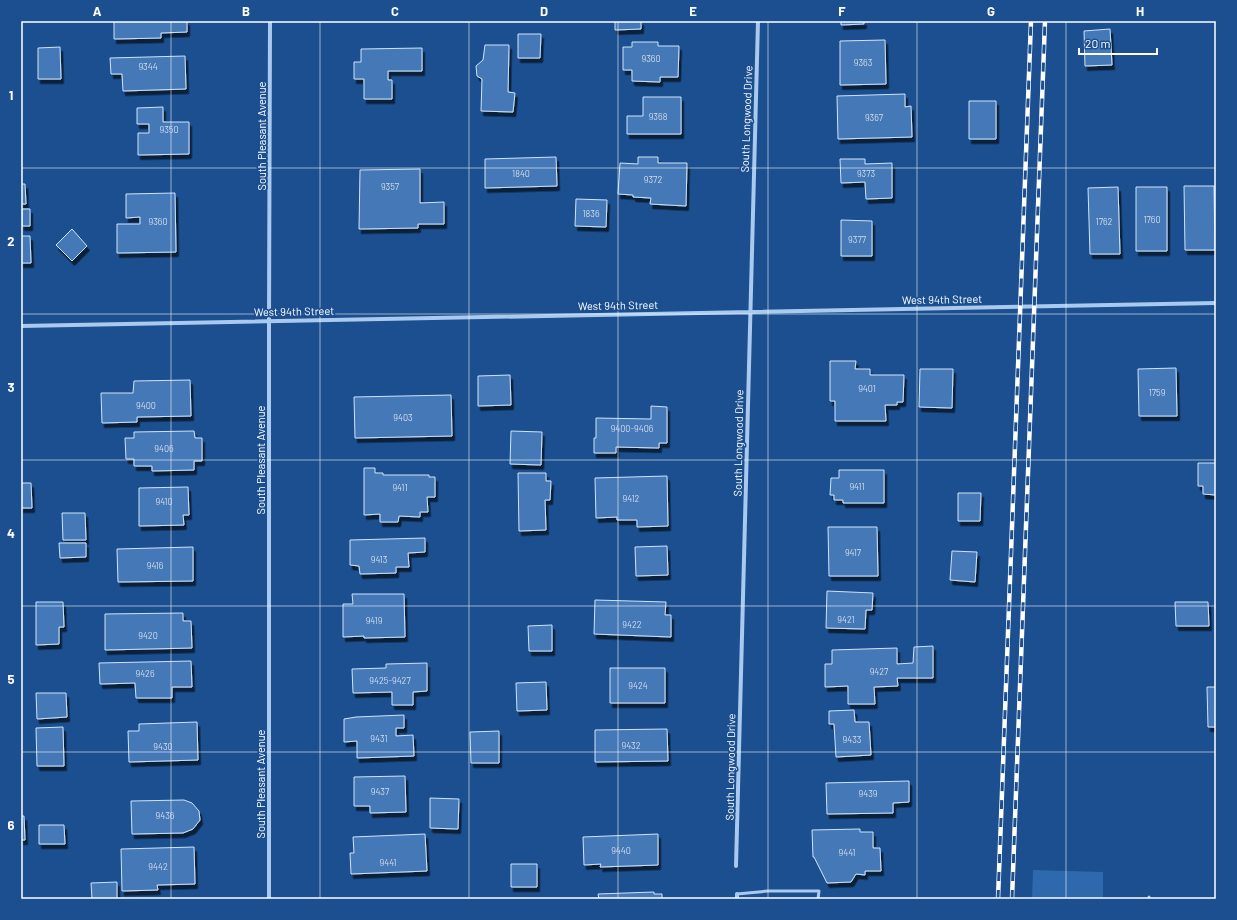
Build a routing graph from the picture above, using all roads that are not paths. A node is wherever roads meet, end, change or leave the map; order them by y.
1 (270, 21) edge
2 (758, 21) edge
3 (1216, 302) edge
4 (750, 312) junction
5 (269, 321) junction
6 (21, 326) edge
7 (736, 866) dead end
8 (737, 896) edge
9 (269, 899) edge
10 (818, 899) edge

1 - 5 street, South Pleasant Avenue
2 - 4 street, South Longwood Drive
3 - 4 street, West 94th Street
4 - 5 street, West 94th Street
4 - 7 street, South Longwood Drive
5 - 6 street, West 94th Street
5 - 9 street, South Pleasant Avenue
8 - 10 lane

